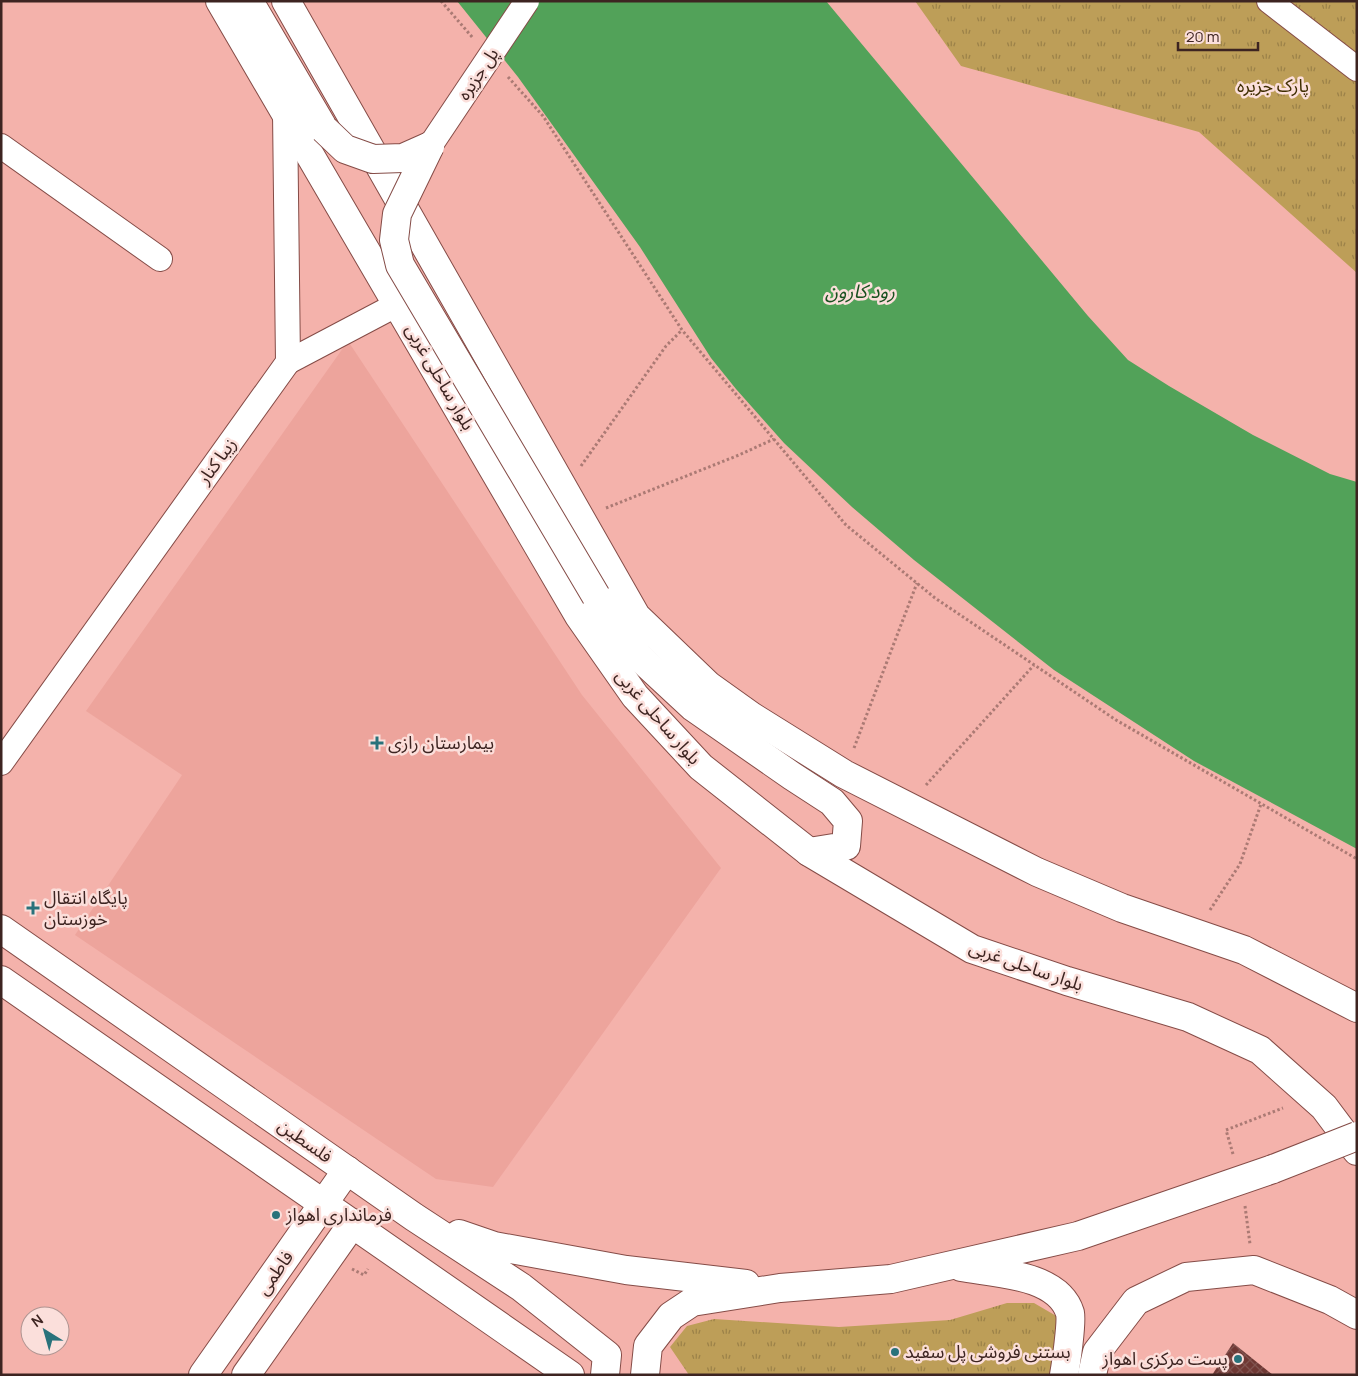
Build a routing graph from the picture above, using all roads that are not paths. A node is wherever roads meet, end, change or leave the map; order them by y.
1 (220, 1) edge
2 (248, 1) edge
3 (286, 1) edge
4 (527, 1) edge
5 (1268, 1) edge
6 (1357, 69) edge
7 (285, 112) junction
8 (1, 146) edge
9 (430, 146) junction
10 (160, 259) dead end
11 (398, 304) junction
12 (288, 362) junction
13 (596, 596) junction
14 (636, 616) junction
15 (751, 716) junction
16 (1, 763) edge
17 (792, 776) junction
18 (809, 852) junction
19 (1, 929) edge
20 (1, 980) edge
21 (1357, 1008) edge
22 (1357, 1136) edge
23 (1357, 1151) edge
24 (347, 1170) junction
25 (324, 1203) junction
26 (414, 1217) junction
27 (353, 1223) junction
28 (949, 1265) junction
29 (780, 1288) junction
30 (1357, 1315) edge
31 (606, 1365) edge
32 (203, 1375) edge
33 (246, 1375) edge
34 (570, 1375) edge
35 (645, 1375) edge
36 (1064, 1375) edge
37 (1092, 1375) edge

1 - 7 main road, بلوار ساحلی غربی
2 - 9 main road, bridge
3 - 14 main road
4 - 9 street, پل جزیره, bridge
5 - 6 street
7 - 11 main road, بلوار ساحلی غربی
7 - 12 street
8 - 10 street
9 - 13 main road, bridge
11 - 12 street
11 - 18 main road, بلوار ساحلی غربی
12 - 16 street, زیبا کنار
13 - 14 main road
13 - 17 main road
14 - 15 main road
15 - 17 main road
15 - 21 main road
17 - 18 main road
18 - 23 main road, بلوار ساحلی غربی
19 - 24 main road, فلسطین
20 - 25 main road
22 - 28 main road, bridge
24 - 25 main road, فاطمی
24 - 26 main road, فلسطین
25 - 27 main road
25 - 32 main road, فاطمی
26 - 29 main road
26 - 31 main road, فلسطین
27 - 33 main road, فاطمی
27 - 34 main road
28 - 29 main road
28 - 36 main road
29 - 35 main road
30 - 37 main road

